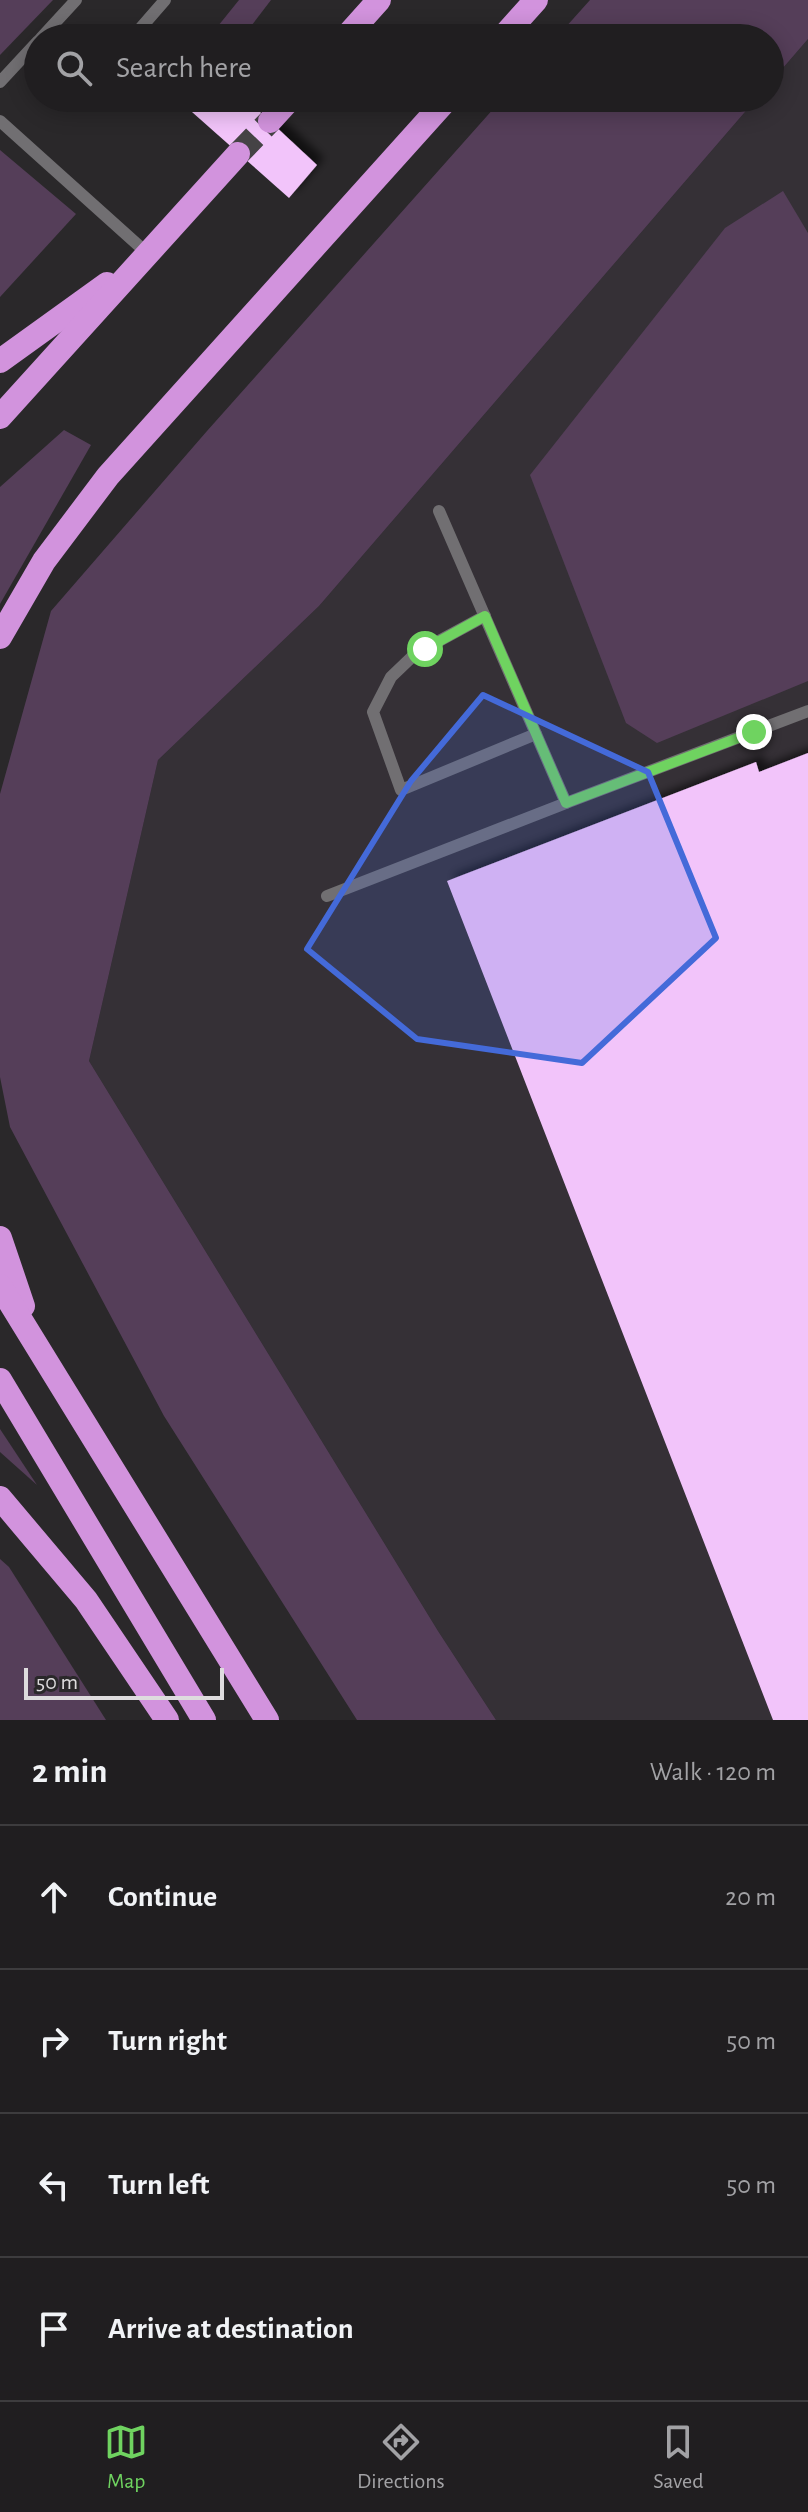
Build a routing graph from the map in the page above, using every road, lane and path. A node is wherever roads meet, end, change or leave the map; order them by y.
1 (76, 0) edge
2 (165, 0) edge
3 (379, 0) edge
4 (536, 0) edge
5 (53, 24) edge
6 (144, 24) edge
7 (358, 24) edge
8 (515, 24) edge
9 (24, 56) edge
10 (0, 82) edge
11 (278, 112) edge
12 (435, 112) edge
13 (0, 121) edge
14 (270, 121) tunnel mouth
15 (238, 154) tunnel mouth
16 (148, 254) junction
17 (0, 361) edge
18 (0, 417) edge
19 (439, 511) dead end
20 (485, 616) junction
21 (0, 637) edge
22 (808, 711) edge
23 (536, 734) junction
24 (566, 803) junction
25 (327, 896) dead end
26 (0, 1238) edge
27 (0, 1286) edge
28 (37, 1346) junction
29 (0, 1380) edge
30 (0, 1498) edge
31 (167, 1720) edge
32 (204, 1720) edge
33 (267, 1720) edge

1 - 5 lane
2 - 6 lane
3 - 7 highway
4 - 8 highway
9 - 10 lane
11 - 14 highway
12 - 21 highway
13 - 16 lane
15 - 16 highway
16 - 17 highway
16 - 18 highway
19 - 20 lane
20 - 23 lane
20 - 23 lane
22 - 24 lane
23 - 24 lane
24 - 25 lane
26 - 28 highway
27 - 28 highway
28 - 33 highway
29 - 32 highway
30 - 31 highway

